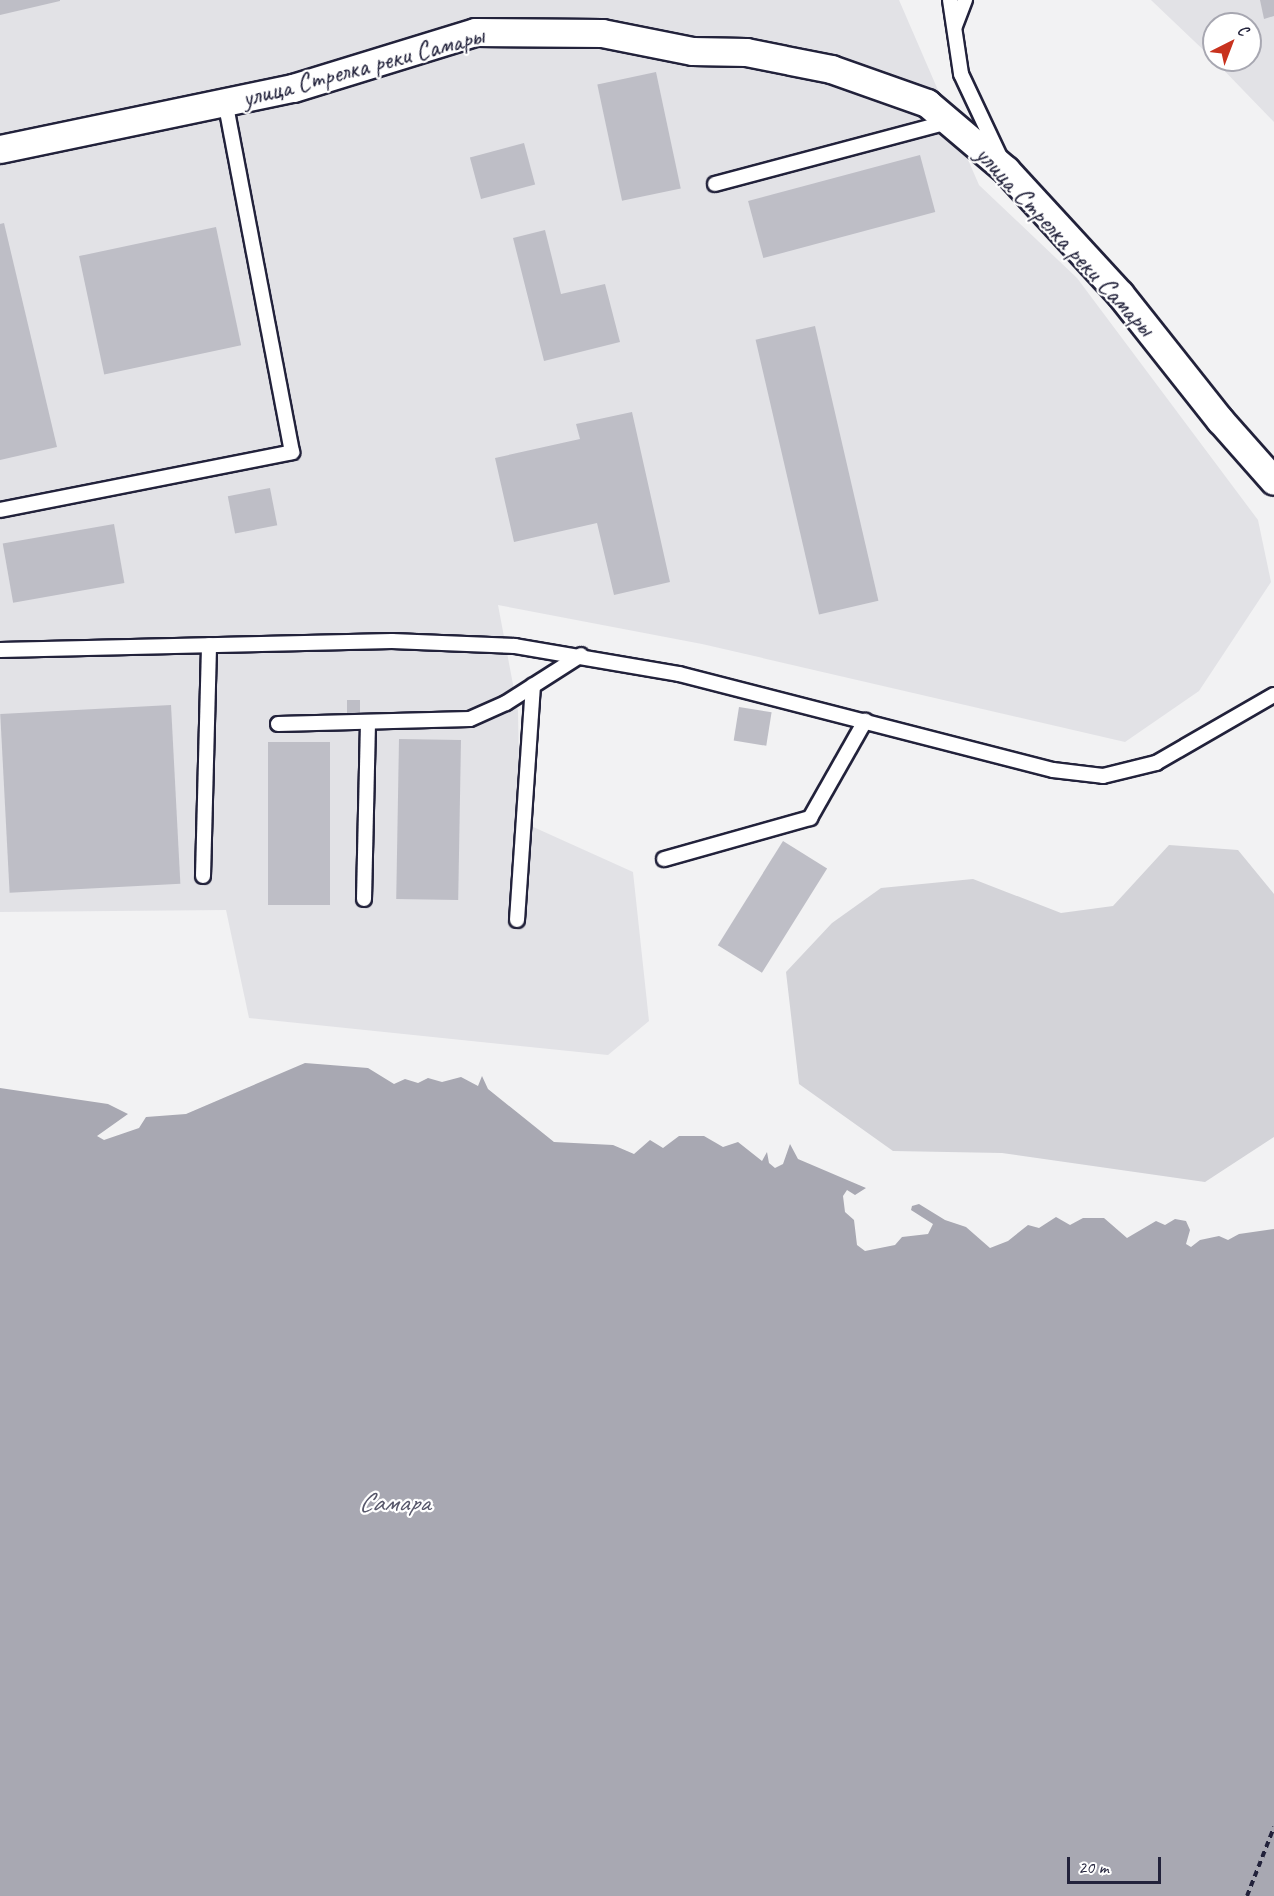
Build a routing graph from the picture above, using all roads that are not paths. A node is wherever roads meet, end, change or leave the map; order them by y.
1 (950, 0) edge
2 (965, 0) edge
3 (954, 28) junction
4 (225, 102) junction
5 (949, 121) junction
6 (0, 149) edge
7 (1006, 170) junction
8 (716, 184) dead end
9 (1274, 481) edge
10 (0, 510) edge
11 (209, 645) junction
12 (0, 651) edge
13 (581, 655) junction
14 (533, 686) junction
15 (1274, 695) edge
16 (865, 721) junction
17 (368, 722) junction
18 (279, 724) dead end
19 (664, 859) dead end
20 (203, 876) dead end
21 (364, 899) dead end
22 (517, 920) dead end

1 - 3 lane
2 - 3 lane
3 - 7 lane
4 - 5 street, улица Стрелка реки Самары
4 - 6 street, улица Стрелка реки Самары
4 - 10 lane
5 - 7 street, улица Стрелка реки Самары
5 - 8 lane
7 - 9 street, улица Стрелка реки Самары
11 - 12 lane
11 - 13 lane
11 - 20 lane
13 - 14 lane
13 - 16 lane
14 - 17 lane
14 - 22 lane
15 - 16 lane
16 - 19 lane
17 - 18 lane
17 - 21 lane

